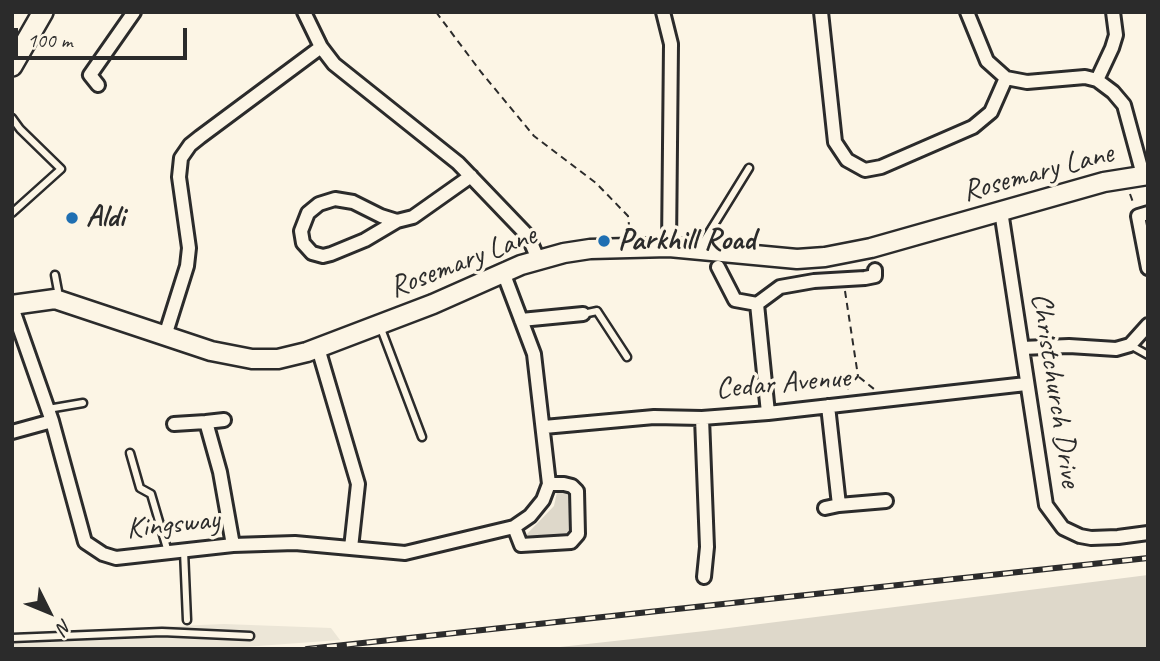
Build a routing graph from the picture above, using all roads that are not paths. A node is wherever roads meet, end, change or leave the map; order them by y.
1 (43, 12) edge
2 (134, 12) edge
3 (304, 12) edge
4 (663, 12) edge
5 (821, 12) edge
6 (967, 12) edge
7 (1113, 12) edge
8 (321, 47) junction
9 (14, 58) edge
10 (1006, 78) junction
11 (1097, 80) junction
12 (98, 85) dead end
13 (12, 117) edge
14 (749, 168) dead end
15 (1145, 175) edge
16 (471, 176) junction
17 (1001, 211) junction
18 (12, 213) edge
19 (1143, 215) edge
20 (397, 221) junction
21 (669, 247) junction
22 (698, 250) junction
23 (538, 259) junction
24 (718, 267) dead end
25 (1148, 268) edge
26 (875, 270) dead end
27 (503, 271) junction
28 (55, 275) dead end
29 (55, 299) junction
30 (757, 304) junction
31 (12, 306) edge
32 (583, 314) joint
33 (521, 320) junction
34 (380, 325) junction
35 (1148, 325) edge
36 (165, 336) junction
37 (1130, 345) junction
38 (318, 348) junction
39 (1022, 348) junction
40 (1148, 355) edge
41 (626, 357) dead end
42 (1026, 384) junction
43 (83, 403) dead end
44 (831, 406) junction
45 (768, 413) junction
46 (50, 415) junction
47 (702, 418) junction
48 (224, 420) dead end
49 (206, 422) junction
50 (174, 424) dead end
51 (544, 427) junction
52 (12, 432) edge
53 (422, 437) dead end
54 (130, 453) dead end
55 (549, 484) junction
56 (886, 502) dead end
57 (839, 505) junction
58 (825, 508) dead end
59 (514, 527) junction
60 (1148, 533) edge
61 (233, 545) junction
62 (351, 548) junction
63 (184, 551) junction
64 (168, 552) junction
65 (704, 577) dead end
66 (187, 620) dead end
67 (250, 636) dead end
68 (12, 638) edge

1 - 9 main road
2 - 12 street
3 - 8 street
4 - 21 street
5 - 10 street
6 - 10 street
7 - 11 street
8 - 16 street
8 - 36 street
10 - 11 street
11 - 15 street
13 - 18 lane
14 - 22 lane
15 - 17 street, Rosemary Lane
16 - 20 street
16 - 23 street
17 - 22 street, Rosemary Lane
17 - 39 street, Christchurch Drive
19 - 25 street
20 - 20 street
21 - 22 street, Rosemary Lane
21 - 23 street, Rosemary Lane
23 - 27 street, Rosemary Lane
24 - 30 street
26 - 30 street
27 - 33 street
27 - 34 street, Rosemary Lane
28 - 29 lane
29 - 31 street, Rosemary Lane
29 - 36 street, Rosemary Lane
30 - 45 street
31 - 46 street, Kingsway
32 - 33 street
32 - 41 lane
33 - 51 street
34 - 38 street, Rosemary Lane
34 - 53 lane
35 - 37 street
36 - 38 street, Rosemary Lane
37 - 39 street
37 - 40 lane
38 - 62 street
39 - 42 street, Christchurch Drive
42 - 44 street, Cedar Avenue
42 - 60 street, Christchurch Drive
43 - 46 lane
44 - 45 street, Cedar Avenue
44 - 57 street
45 - 47 street, Cedar Avenue
46 - 52 street
46 - 64 street, Kingsway
47 - 51 street, Cedar Avenue
47 - 65 street
48 - 49 street
49 - 50 street
49 - 61 street
51 - 55 street
54 - 64 lane
55 - 59 street, Kingsway
55 - 59 street
56 - 57 street
57 - 58 street
59 - 62 street, Kingsway
61 - 62 street, Kingsway
61 - 63 street, Kingsway
63 - 64 street, Kingsway
63 - 66 lane
67 - 68 lane

